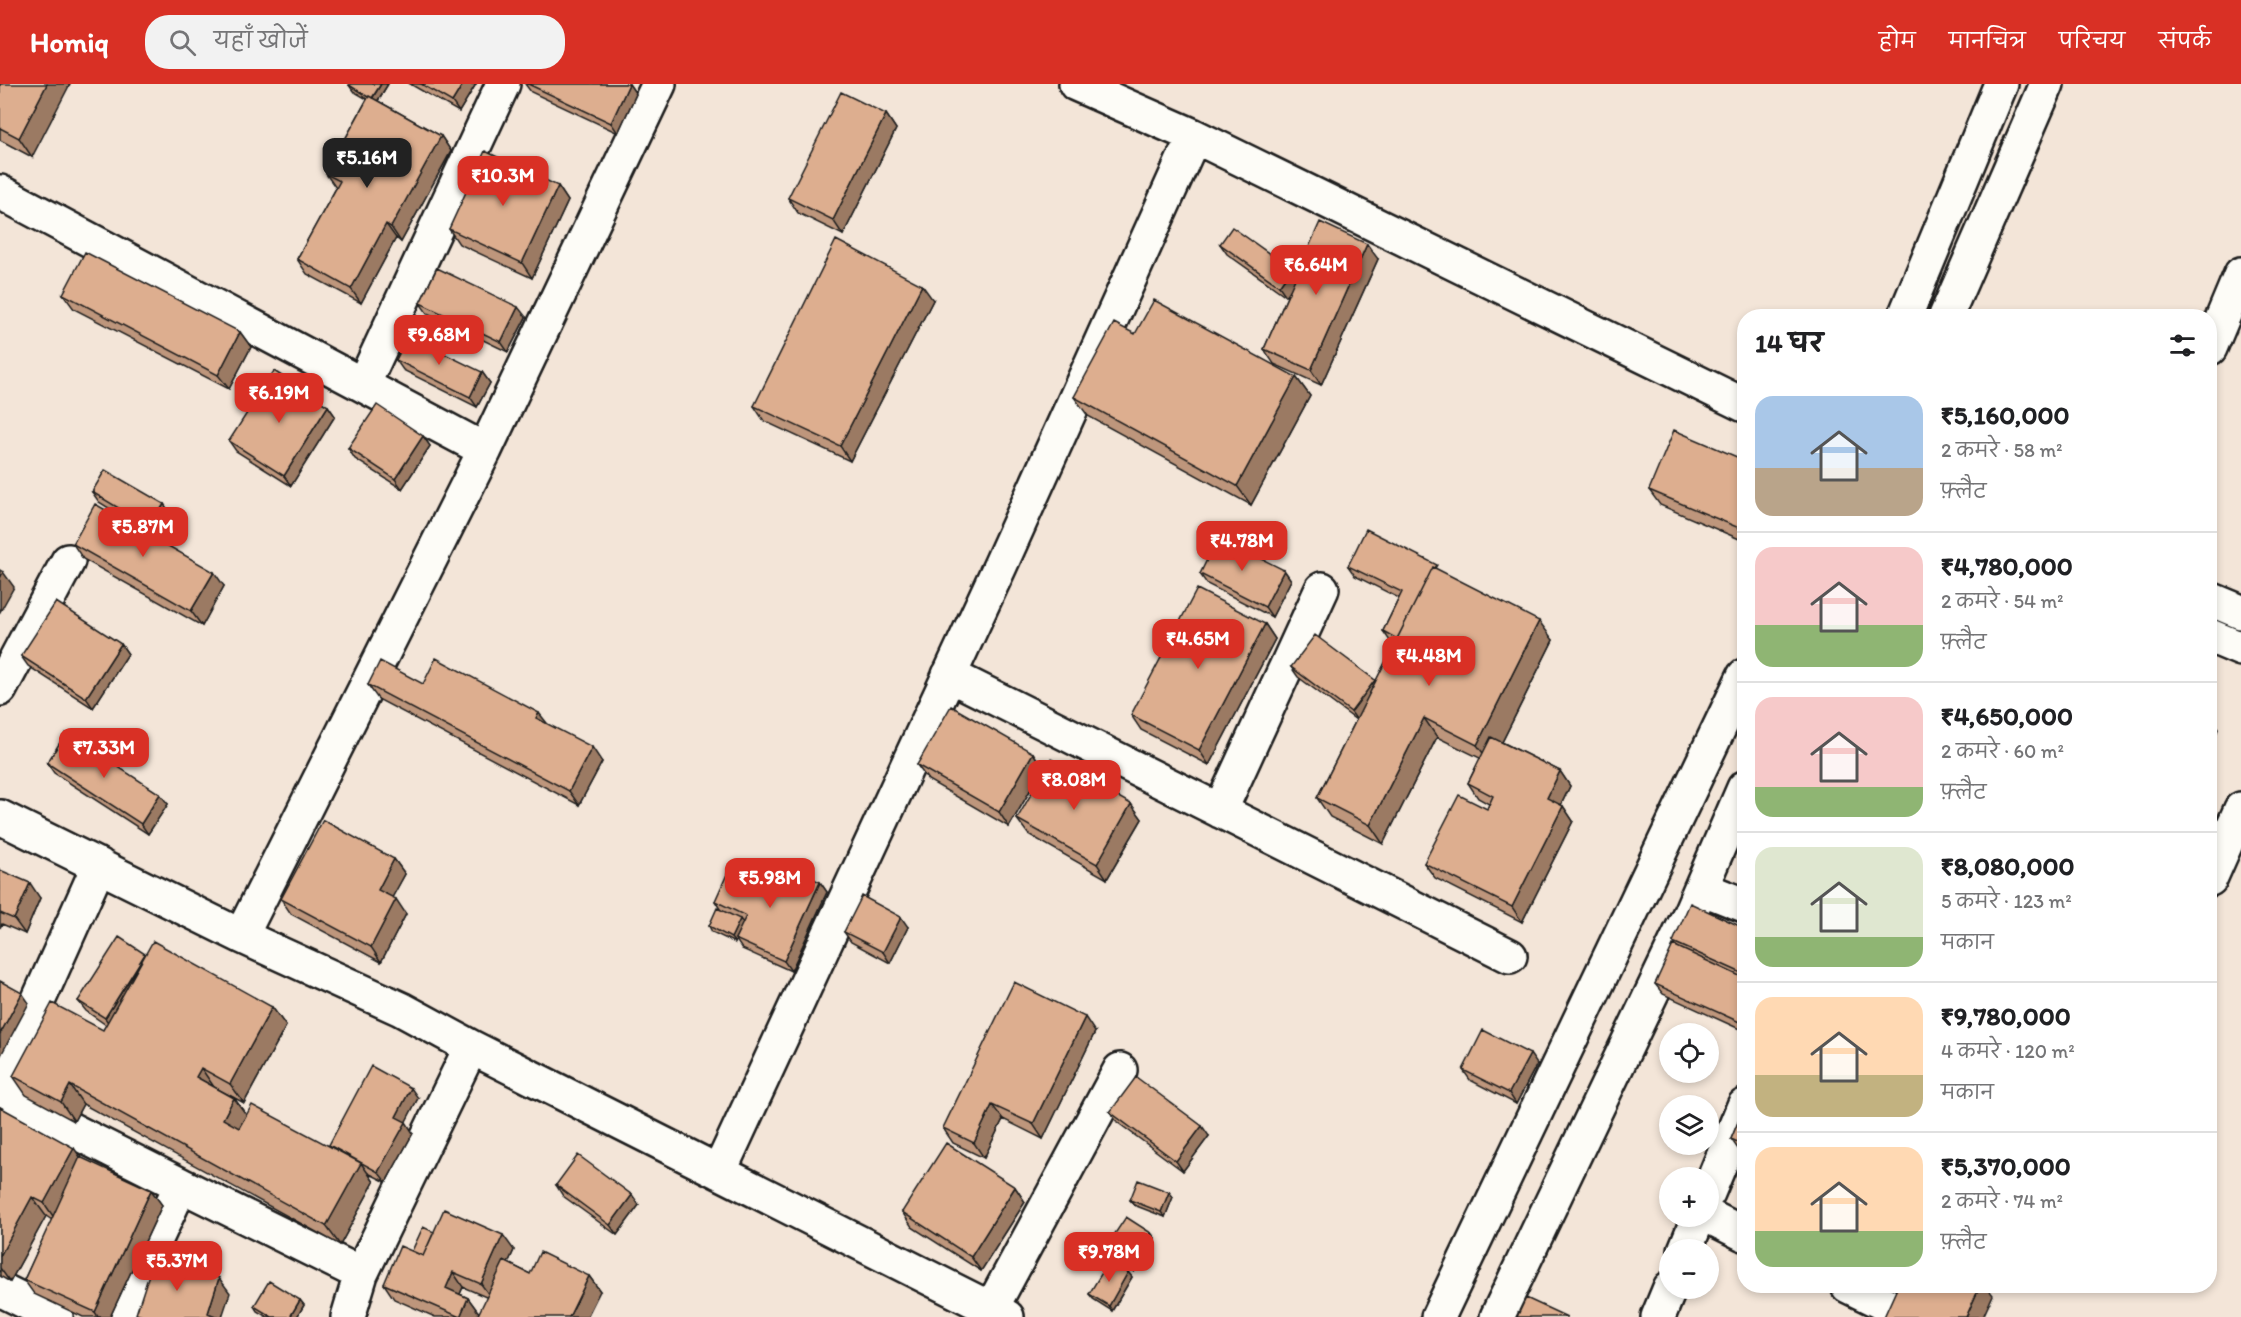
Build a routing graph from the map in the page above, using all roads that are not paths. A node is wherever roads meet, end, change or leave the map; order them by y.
1 (503, 84) edge
2 (659, 84) edge
3 (1076, 84) edge
4 (2001, 84) edge
5 (2047, 84) edge
6 (1194, 136) junction
7 (0, 192) edge
8 (2241, 274) edge
9 (1908, 309) edge
10 (1949, 309) edge
11 (2217, 331) edge
12 (363, 385) junction
13 (1737, 402) edge
14 (485, 450) junction
15 (68, 561) dead end
16 (1322, 589) dead end
17 (2217, 602) edge
18 (2241, 612) edge
19 (2217, 639) edge
20 (2241, 649) edge
21 (950, 675) junction
22 (0, 689) edge
23 (1737, 691) edge
24 (1737, 804) edge
25 (2241, 809) edge
26 (1220, 811) junction
27 (0, 816) edge
28 (2217, 863) edge
29 (99, 865) junction
30 (1701, 888) junction
31 (1737, 902) edge
32 (241, 936) junction
33 (1510, 956) dead end
34 (471, 1047) junction
35 (1119, 1070) dead end
36 (0, 1086) edge
37 (0, 1094) edge
38 (1737, 1123) edge
39 (1719, 1167) edge
40 (718, 1172) junction
41 (181, 1185) junction
42 (1719, 1222) edge
43 (1737, 1230) edge
44 (361, 1274) junction
45 (0, 1289) edge
46 (1867, 1293) edge
47 (1665, 1299) edge
48 (1896, 1304) edge
49 (999, 1313) edge
50 (56, 1317) edge
51 (120, 1317) edge
52 (348, 1317) edge
53 (1438, 1317) edge
54 (1497, 1317) edge
55 (1658, 1317) edge

1 - 12 street
2 - 14 street
3 - 6 street
4 - 9 street
5 - 10 street
6 - 13 street
6 - 21 street
7 - 12 street
8 - 11 street
12 - 14 street
14 - 32 street
15 - 22 street
16 - 26 street
17 - 18 street
19 - 20 street
21 - 26 street
21 - 40 street
23 - 53 street
24 - 30 street
25 - 28 street
26 - 33 street
27 - 29 street
29 - 32 street
29 - 36 street
30 - 31 street
30 - 54 street
32 - 34 street
34 - 40 street
34 - 44 street
35 - 49 street
37 - 41 street
38 - 39 street
40 - 49 street
41 - 44 street
41 - 51 street
42 - 43 street
44 - 52 street
45 - 50 street
46 - 48 street
47 - 55 street

